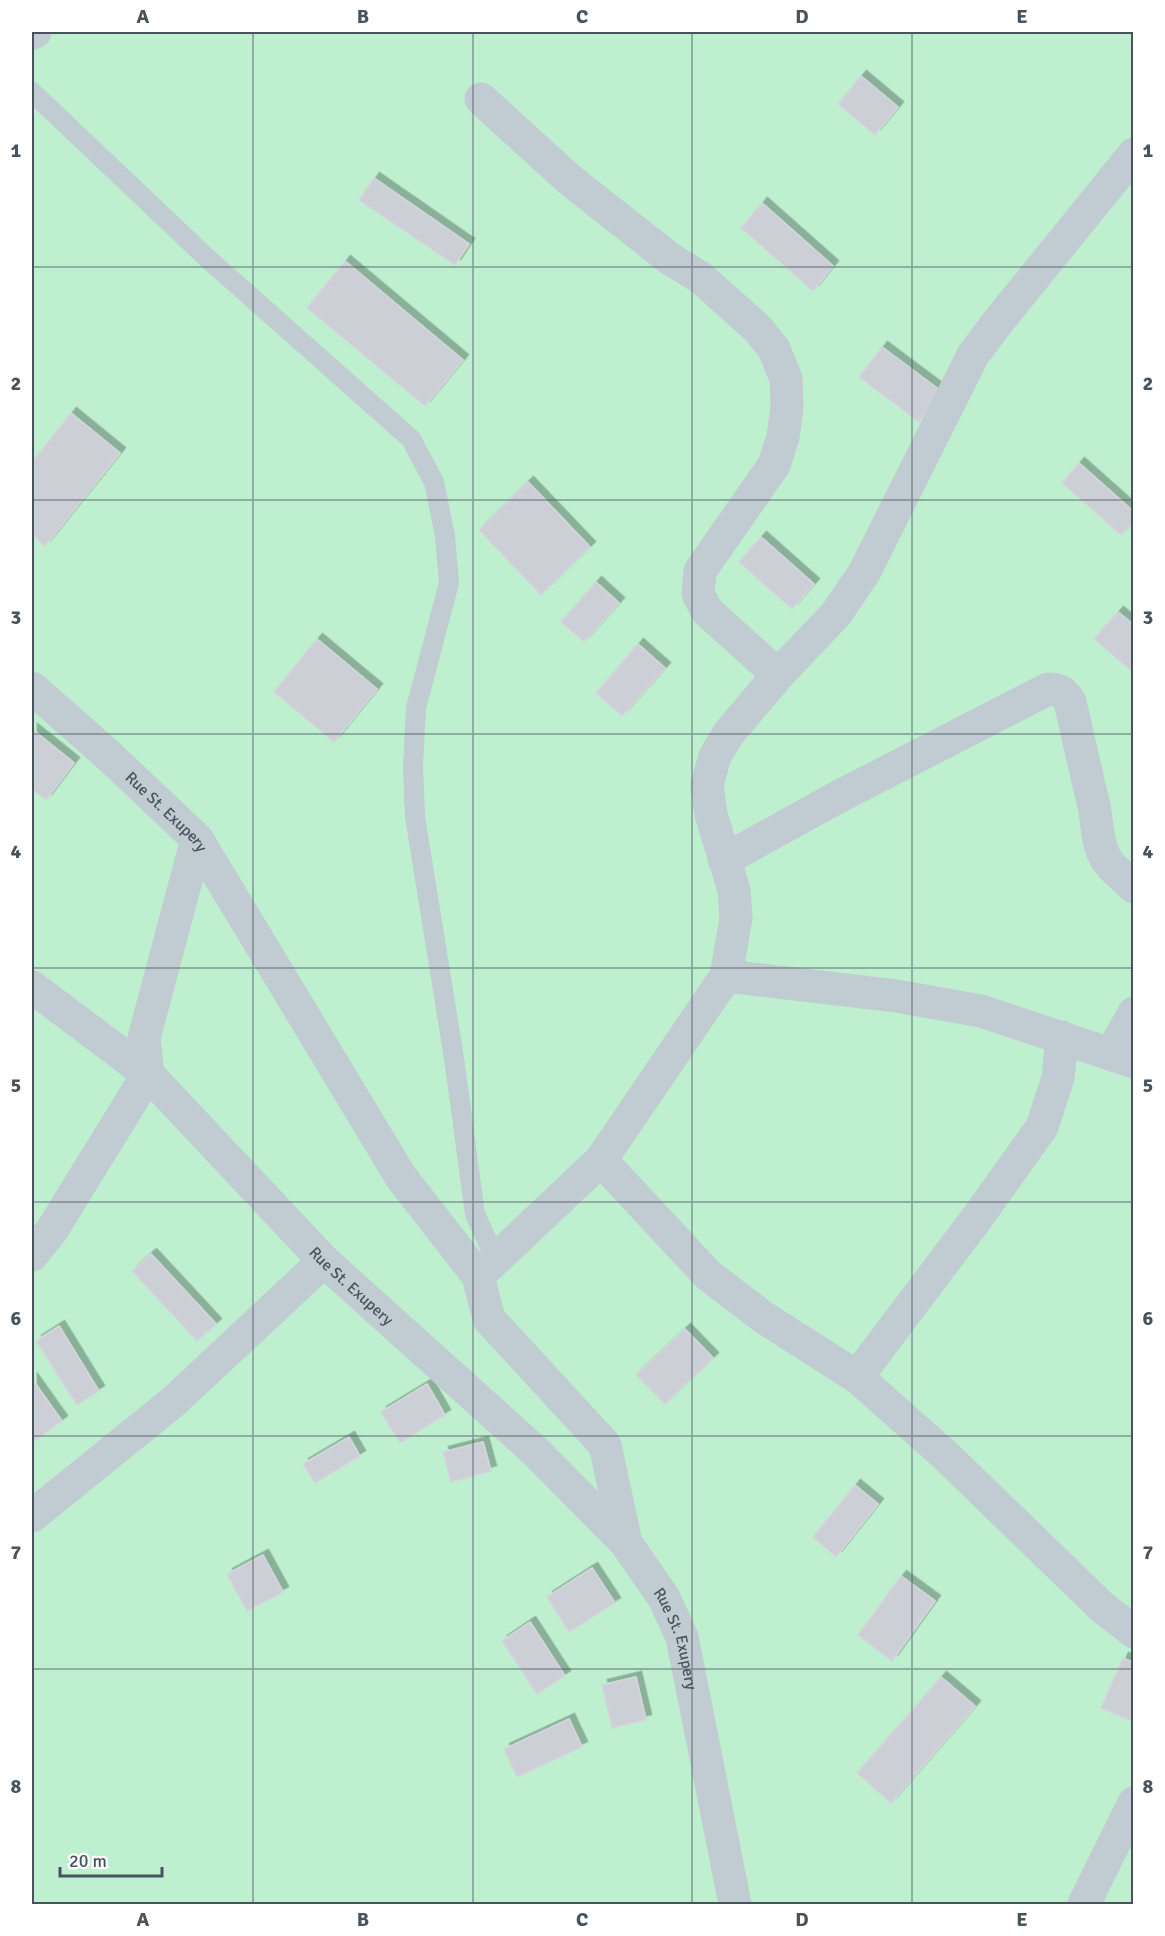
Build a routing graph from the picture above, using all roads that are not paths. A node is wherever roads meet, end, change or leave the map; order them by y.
1 (32, 92) edge
2 (481, 99) dead end
3 (1134, 154) edge
4 (778, 675) junction
5 (32, 688) edge
6 (197, 839) junction
7 (724, 860) junction
8 (1134, 887) edge
9 (726, 976) junction
10 (32, 987) edge
11 (1134, 1013) edge
12 (1062, 1037) junction
13 (1122, 1058) edge
14 (148, 1074) junction
15 (601, 1160) junction
16 (32, 1255) edge
17 (324, 1261) junction
18 (486, 1268) junction
19 (857, 1377) junction
20 (32, 1516) edge
21 (626, 1543) junction
22 (1134, 1632) edge
23 (1134, 1803) edge
24 (735, 1905) edge
25 (1084, 1905) edge

1 - 18 lane
2 - 4 street
3 - 4 street
4 - 7 street
5 - 6 street, Rue St. Exupery
6 - 14 street, Rue St. Exupery
6 - 18 street
7 - 8 street
7 - 9 street
9 - 12 street
9 - 15 street
10 - 14 street
11 - 13 street
12 - 13 street
12 - 19 street
14 - 16 street
14 - 17 street, Rue St. Exupery
15 - 18 street
15 - 19 street
17 - 20 street
17 - 21 street, Rue St. Exupery
18 - 21 street
19 - 22 street
21 - 24 street, Rue St. Exupery
23 - 25 street

